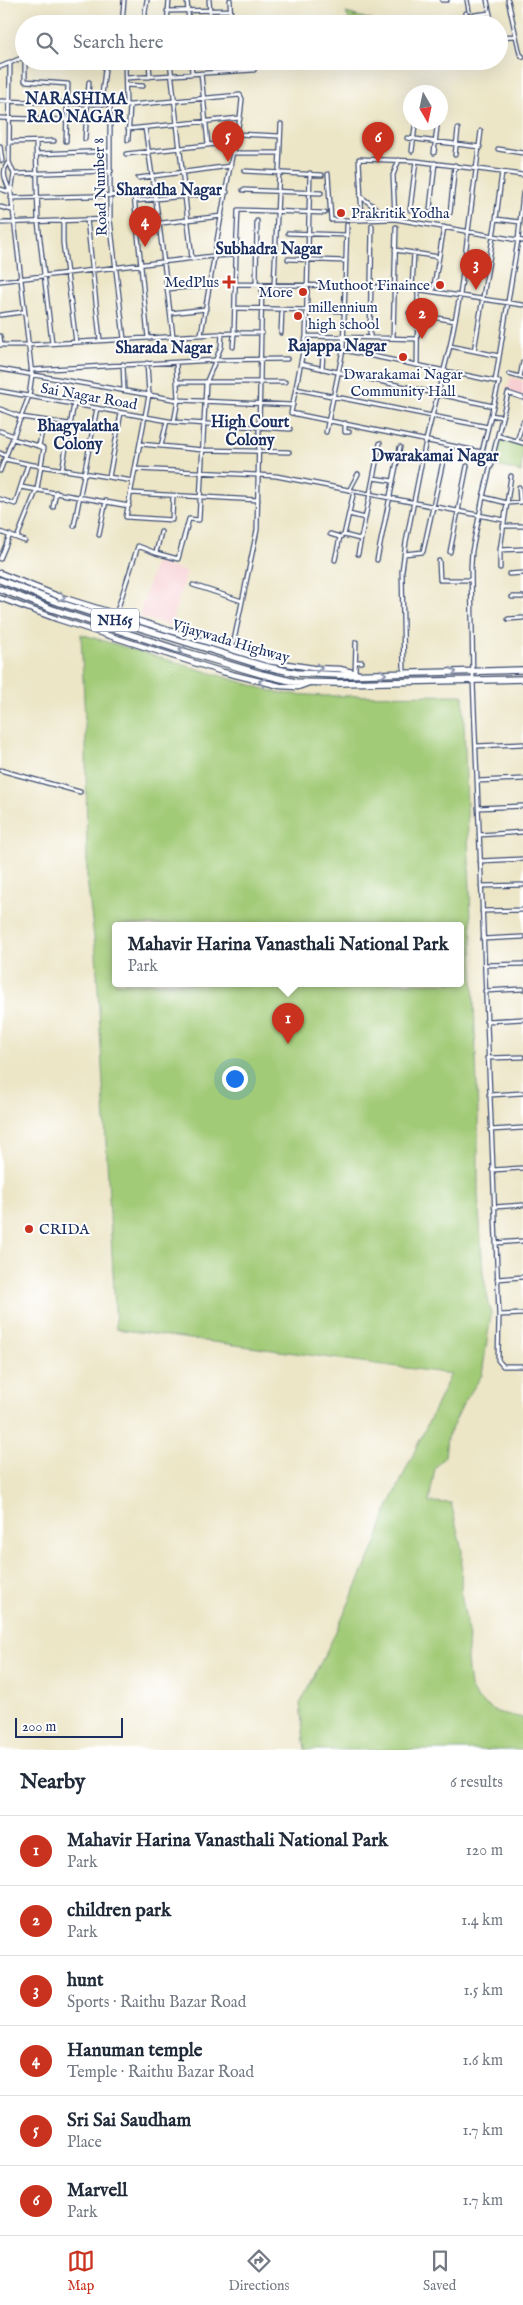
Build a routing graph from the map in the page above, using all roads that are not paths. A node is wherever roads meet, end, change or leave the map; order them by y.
1 (124, 0) edge
2 (147, 0) edge
3 (169, 0) edge
4 (187, 0) edge
5 (210, 0) edge
6 (230, 0) edge
7 (442, 0) edge
8 (447, 0) edge
9 (467, 0) edge
10 (487, 0) edge
11 (508, 0) edge
12 (188, 10) junction
13 (210, 10) junction
14 (230, 10) junction
15 (167, 11) junction
16 (490, 13) joint
17 (123, 15) edge
18 (144, 15) edge
19 (167, 15) edge
20 (188, 15) edge
21 (210, 15) edge
22 (230, 15) edge
23 (467, 15) edge
24 (479, 15) edge
25 (516, 36) junction
26 (508, 37) edge
27 (523, 58) edge
28 (15, 60) edge
29 (10, 62) junction
30 (0, 67) edge
31 (25, 70) edge
32 (105, 70) edge
33 (126, 70) edge
34 (150, 70) edge
35 (171, 70) edge
36 (192, 70) edge
37 (254, 70) dead end
38 (201, 73) junction
39 (192, 74) junction
40 (171, 76) junction
41 (150, 77) junction
42 (126, 78) junction
43 (89, 82) dead end
44 (126, 85) junction
45 (143, 86) dead end
46 (203, 99) junction
47 (0, 101) edge
48 (10, 101) junction
49 (68, 102) junction
50 (88, 102) junction
51 (174, 102) junction
52 (101, 104) junction
53 (110, 105) junction
54 (128, 105) junction
55 (0, 118) edge
56 (10, 118) junction
57 (240, 118) junction
58 (68, 120) junction
59 (206, 122) junction
60 (280, 124) dead end
61 (176, 125) junction
62 (128, 128) junction
63 (145, 128) junction
64 (458, 129) dead end
65 (415, 130) edge
66 (437, 130) edge
67 (481, 131) dead end
68 (237, 134) junction
69 (280, 136) junction
70 (85, 138) dead end
71 (407, 138) dead end
72 (414, 139) junction
73 (128, 140) dead end
74 (66, 141) dead end
75 (9, 142) junction
76 (36, 142) junction
77 (54, 142) dead end
78 (236, 142) junction
79 (435, 142) junction
80 (456, 144) junction
81 (208, 145) junction
82 (0, 146) edge
83 (480, 147) junction
84 (178, 148) junction
85 (498, 149) dead end
86 (110, 151) junction
87 (412, 151) dead end
88 (148, 152) junction
89 (434, 152) dead end
90 (234, 153) junction
91 (279, 153) junction
92 (523, 153) edge
93 (37, 154) junction
94 (126, 154) dead end
95 (455, 155) dead end
96 (399, 160) junction
97 (416, 160) junction
98 (1, 161) edge
99 (9, 162) junction
100 (435, 163) junction
101 (455, 165) junction
102 (231, 166) junction
103 (477, 168) junction
104 (111, 171) junction
105 (244, 171) dead end
106 (279, 172) junction
107 (502, 172) junction
108 (182, 173) junction
109 (14, 174) junction
110 (310, 174) junction
111 (328, 174) dead end
112 (37, 175) junction
113 (322, 175) dead end
114 (523, 175) edge
115 (152, 176) junction
116 (138, 178) dead end
117 (0, 189) edge
118 (243, 190) dead end
119 (227, 192) junction
120 (278, 192) junction
121 (309, 192) junction
122 (11, 193) junction
123 (321, 193) dead end
124 (523, 193) edge
125 (111, 195) junction
126 (184, 196) junction
127 (360, 196) junction
128 (11, 198) junction
129 (38, 198) junction
130 (154, 199) junction
131 (135, 201) junction
132 (0, 207) edge
133 (430, 209) dead end
134 (12, 210) junction
135 (410, 210) dead end
136 (277, 211) junction
137 (309, 212) junction
138 (324, 213) dead end
139 (450, 213) dead end
140 (222, 216) junction
141 (87, 219) junction
142 (110, 219) junction
143 (188, 219) junction
144 (394, 219) junction
145 (496, 219) junction
146 (63, 220) junction
147 (362, 220) junction
148 (258, 221) dead end
149 (38, 222) junction
150 (520, 222) junction
151 (14, 223) junction
152 (159, 223) junction
153 (0, 224) edge
154 (347, 225) dead end
155 (136, 226) junction
156 (372, 226) dead end
157 (396, 227) dead end
158 (444, 227) junction
159 (469, 232) junction
160 (288, 233) dead end
161 (308, 234) junction
162 (346, 235) junction
163 (494, 236) junction
164 (518, 240) junction
165 (523, 241) edge
166 (395, 250) junction
167 (414, 253) junction
168 (213, 256) junction
169 (236, 256) junction
170 (439, 257) junction
171 (192, 259) junction
172 (288, 259) dead end
173 (307, 260) junction
174 (346, 261) junction
175 (164, 262) junction
176 (140, 265) junction
177 (116, 268) junction
178 (91, 270) junction
179 (67, 273) junction
180 (45, 276) junction
181 (19, 278) junction
182 (0, 281) edge
183 (234, 284) junction
184 (256, 284) junction
185 (262, 284) junction
186 (210, 285) junction
187 (274, 285) junction
188 (306, 286) junction
189 (345, 286) junction
190 (371, 286) junction
191 (394, 287) junction
192 (412, 288) junction
193 (167, 289) junction
194 (418, 289) junction
195 (433, 291) junction
196 (460, 295) junction
197 (483, 298) junction
198 (508, 302) junction
199 (523, 306) edge
200 (235, 308) junction
201 (262, 308) junction
202 (206, 309) junction
203 (282, 309) junction
204 (306, 310) junction
205 (344, 311) junction
206 (23, 312) junction
207 (170, 313) junction
208 (409, 313) dead end
209 (417, 314) junction
210 (0, 315) edge
211 (454, 321) junction
212 (222, 333) junction
213 (234, 333) junction
214 (201, 334) junction
215 (262, 334) junction
216 (281, 334) dead end
217 (0, 336) edge
218 (172, 336) junction
219 (306, 336) junction
220 (343, 337) junction
221 (370, 337) junction
222 (148, 338) junction
223 (393, 338) junction
224 (124, 339) junction
225 (417, 339) junction
226 (100, 340) junction
227 (76, 342) junction
228 (52, 343) junction
229 (1, 344) edge
230 (28, 345) junction
231 (450, 346) junction
232 (233, 347) dead end
233 (343, 350) junction
234 (474, 350) junction
235 (323, 354) dead end
236 (498, 356) junction
237 (287, 359) dead end
238 (216, 360) junction
239 (261, 360) junction
240 (523, 362) edge
241 (147, 363) junction
242 (176, 363) junction
243 (123, 364) junction
244 (301, 364) junction
245 (417, 364) junction
246 (0, 368) edge
247 (322, 369) junction
248 (31, 370) junction
249 (444, 370) junction
250 (338, 373) junction
251 (510, 374) dead end
252 (32, 375) junction
253 (522, 378) edge
254 (262, 381) junction
255 (177, 382) junction
256 (285, 382) dead end
257 (494, 382) junction
258 (206, 383) junction
259 (296, 389) junction
260 (124, 390) junction
261 (0, 391) edge
262 (437, 393) junction
263 (149, 395) junction
264 (29, 396) junction
265 (333, 396) junction
266 (523, 398) edge
267 (178, 400) junction
268 (205, 401) junction
269 (261, 403) junction
270 (74, 404) junction
271 (293, 405) junction
272 (493, 406) junction
273 (97, 408) junction
274 (0, 409) edge
275 (121, 413) junction
276 (491, 415) junction
277 (22, 417) junction
278 (146, 417) junction
279 (431, 417) junction
280 (502, 417) junction
281 (167, 420) junction
282 (328, 420) junction
283 (44, 421) junction
284 (174, 422) junction
285 (523, 422) edge
286 (345, 423) junction
287 (69, 424) junction
288 (204, 424) junction
289 (260, 427) junction
290 (488, 428) junction
291 (290, 429) dead end
292 (0, 431) edge
293 (326, 432) dead end
294 (349, 432) dead end
295 (499, 436) junction
296 (13, 437) junction
297 (426, 440) junction
298 (517, 442) junction
299 (380, 443) dead end
300 (523, 443) edge
301 (140, 444) junction
302 (40, 446) junction
303 (161, 446) junction
304 (400, 447) dead end
305 (203, 450) junction
306 (260, 451) junction
307 (289, 452) dead end
308 (482, 452) junction
309 (0, 453) edge
310 (5, 457) junction
311 (444, 457) dead end
312 (28, 464) junction
313 (492, 464) junction
314 (41, 466) junction
315 (467, 466) dead end
316 (136, 469) junction
317 (62, 470) junction
318 (0, 471) edge
319 (85, 473) junction
320 (202, 473) junction
321 (259, 474) junction
322 (358, 474) dead end
323 (511, 476) dead end
324 (109, 477) junction
325 (373, 478) junction
326 (134, 481) junction
327 (393, 481) junction
328 (22, 487) junction
329 (519, 488) dead end
330 (37, 489) junction
331 (352, 490) junction
332 (56, 492) junction
333 (131, 493) junction
334 (370, 494) junction
335 (80, 496) junction
336 (173, 496) junction
337 (201, 497) junction
338 (390, 497) junction
339 (483, 497) junction
340 (0, 499) edge
341 (258, 500) junction
342 (106, 501) junction
343 (413, 502) junction
344 (522, 502) edge
345 (507, 503) junction
346 (129, 506) junction
347 (433, 506) junction
348 (54, 507) dead end
349 (458, 511) junction
350 (349, 514) junction
351 (479, 515) junction
352 (365, 518) junction
353 (504, 520) junction
354 (74, 526) dead end
355 (503, 526) junction
356 (523, 526) edge
357 (0, 532) edge
358 (162, 532) dead end
359 (330, 534) dead end
360 (10, 535) junction
361 (99, 535) dead end
362 (342, 536) junction
363 (17, 538) junction
364 (360, 540) junction
365 (25, 541) dead end
366 (500, 550) junction
367 (523, 550) edge
368 (156, 552) junction
369 (450, 552) dead end
370 (358, 554) dead end
371 (404, 554) junction
372 (0, 558) edge
373 (335, 560) dead end
374 (377, 560) dead end
375 (439, 561) dead end
376 (500, 568) dead end
377 (0, 573) edge
378 (523, 573) edge
379 (508, 574) dead end
380 (0, 580) edge
381 (471, 580) junction
382 (193, 585) dead end
383 (0, 589) edge
384 (512, 597) dead end
385 (523, 597) edge
386 (0, 598) edge
387 (242, 602) junction
388 (116, 614) junction
389 (523, 618) edge
390 (508, 620) dead end
391 (356, 642) dead end
392 (232, 650) junction
393 (356, 662) junction
394 (362, 662) dead end
395 (523, 670) edge
396 (473, 672) junction
397 (356, 674) junction
398 (404, 674) junction
399 (523, 679) edge
400 (473, 681) junction
401 (310, 683) junction
402 (523, 744) edge
403 (476, 746) junction
404 (0, 770) edge
405 (523, 779) edge
406 (477, 781) junction
407 (80, 792) dead end
408 (523, 806) edge
409 (478, 808) junction
410 (523, 832) edge
411 (479, 835) junction
412 (523, 860) edge
413 (480, 862) junction
414 (523, 885) edge
415 (481, 886) junction
416 (523, 910) edge
417 (482, 912) junction
418 (523, 937) edge
419 (483, 939) junction
420 (523, 964) edge
421 (484, 965) junction
422 (523, 990) edge
423 (485, 991) junction
424 (523, 1019) edge
425 (486, 1021) junction
426 (523, 1056) edge
427 (487, 1058) junction
428 (523, 1093) edge
429 (489, 1095) junction
430 (523, 1128) edge
431 (490, 1130) junction
432 (523, 1168) edge
433 (492, 1170) junction
434 (523, 1205) edge
435 (494, 1207) junction
436 (523, 1241) edge
437 (496, 1243) junction
438 (523, 1277) edge
439 (497, 1279) junction
440 (523, 1314) edge
441 (499, 1315) junction
442 (521, 1366) dead end

1 - 17 street
2 - 18 street
3 - 15 street
4 - 12 street
5 - 13 street
6 - 14 street
7 - 8 street
9 - 23 street
10 - 16 street
11 - 25 street
12 - 13 street
12 - 15 street
12 - 20 street
13 - 14 street
13 - 21 street
14 - 22 street
15 - 19 street
16 - 24 street
25 - 26 street
25 - 27 street
28 - 29 street
29 - 30 street
29 - 48 street
31 - 49 street
32 - 52 street
33 - 42 street
34 - 41 street
35 - 40 street
36 - 39 street
37 - 38 street
38 - 39 street
38 - 46 street
39 - 40 street
40 - 41 street
40 - 51 street
41 - 42 street
42 - 44 street
43 - 50 street
44 - 45 street
44 - 54 street
46 - 51 street
46 - 57 street
46 - 59 street
47 - 48 street
48 - 49 street
48 - 56 street
49 - 50 street
49 - 58 street
50 - 52 street
50 - 70 street
51 - 54 street
51 - 61 street
52 - 53 street
53 - 54 street
53 - 86 street, Road Number 8
54 - 62 street
55 - 56 street
56 - 58 street
56 - 75 street
57 - 59 street
57 - 68 street
58 - 74 street
59 - 61 street
59 - 81 street
60 - 69 street
61 - 63 street
61 - 84 street
62 - 63 street
62 - 73 street
63 - 88 street
64 - 80 street
65 - 72 street
66 - 79 street
67 - 83 street
68 - 69 street
68 - 78 street
69 - 91 street
71 - 72 street
72 - 79 street
72 - 87 street
75 - 76 street
75 - 99 street
76 - 77 street
76 - 93 street
78 - 81 street
78 - 90 street
79 - 80 street
79 - 89 street
80 - 83 street
80 - 95 street
81 - 84 street
82 - 98 street
83 - 103 street
84 - 88 street
84 - 108 street
85 - 92 street
86 - 93 street
86 - 104 street, Road Number 8
88 - 94 street
88 - 115 street
90 - 91 street
90 - 102 street
91 - 106 street
93 - 112 street
96 - 97 street
96 - 127 street
96 - 144 street
97 - 100 street
97 - 135 street
98 - 99 street
99 - 109 street
99 - 122 street
100 - 101 street
100 - 133 street
101 - 103 street
101 - 139 street
102 - 108 street
102 - 119 street
103 - 107 street
103 - 159 street
104 - 112 street
104 - 125 street, Road Number 8
105 - 106 street
106 - 110 street
106 - 120 street
107 - 114 street
107 - 145 street
108 - 115 street
108 - 126 street
109 - 112 street
109 - 122 street
110 - 113 street
110 - 121 street
111 - 147 street
112 - 129 street
115 - 116 street
115 - 130 street
117 - 122 street
118 - 120 street
119 - 126 street
119 - 140 street
120 - 121 street
120 - 136 street
121 - 123 street
121 - 137 street
122 - 128 street
124 - 150 street
125 - 129 street
125 - 131 street
125 - 142 street, Road Number 8
126 - 130 street
126 - 143 street
127 - 144 street
127 - 147 street
128 - 129 street
128 - 134 street
129 - 149 street
130 - 131 street
130 - 152 street
131 - 155 street
132 - 134 street
134 - 151 street
136 - 137 street
136 - 169 street
136 - 187 street
137 - 138 street
137 - 161 street
140 - 143 street
140 - 168 street
141 - 142 street
141 - 146 street
141 - 178 street
142 - 177 street, Road Number 8
143 - 152 street
143 - 171 street
144 - 147 street
144 - 158 street
145 - 150 street
145 - 163 street
146 - 149 street
146 - 179 street
148 - 184 street
149 - 151 street
149 - 180 street
150 - 164 street
151 - 153 street
151 - 181 street
152 - 155 street
152 - 175 street
154 - 162 street
155 - 176 street
156 - 190 street
157 - 166 street
158 - 159 street
158 - 170 street
159 - 163 street
159 - 196 street
160 - 161 street
161 - 162 street
161 - 173 street
162 - 174 street
163 - 164 street
163 - 197 street
164 - 165 street
164 - 198 street
166 - 167 street
166 - 191 street
167 - 170 street
167 - 192 street
168 - 169 street
168 - 171 street
168 - 186 street
169 - 183 street
170 - 195 street
171 - 175 street
172 - 173 street
173 - 174 street
173 - 188 street
174 - 189 street
175 - 176 street
175 - 193 street
176 - 177 street
176 - 222 street
177 - 178 street
177 - 224 street, Road Number 8
178 - 179 street
178 - 226 street
179 - 180 street
179 - 227 street
180 - 181 street
180 - 228 street
181 - 182 street
181 - 206 street
183 - 184 street
183 - 200 street
184 - 185 street
185 - 187 street
185 - 201 street
186 - 193 street
186 - 202 street
187 - 188 street
188 - 189 street
188 - 204 street
189 - 190 street
189 - 205 street
190 - 191 street
190 - 221 street
191 - 192 street
191 - 223 street
192 - 194 street
193 - 207 street
194 - 195 street
194 - 209 street
195 - 196 street
196 - 197 street
196 - 211 street
197 - 198 street
197 - 234 street
198 - 199 street
198 - 236 street
200 - 201 street
200 - 213 street
201 - 203 street
201 - 215 street
202 - 207 street
202 - 214 street
203 - 204 street
203 - 216 street
204 - 205 street
204 - 219 street
205 - 220 street
206 - 210 street
206 - 230 street
207 - 218 street
208 - 209 street
209 - 211 street
209 - 225 street
211 - 231 street
212 - 213 street
212 - 214 street
212 - 238 street
213 - 215 street
213 - 232 street
214 - 218 street
215 - 239 street
217 - 229 street
218 - 222 street
219 - 220 street
219 - 244 street
220 - 221 street
220 - 233 street
221 - 223 street
222 - 224 street
223 - 225 street
224 - 226 street
225 - 245 street
226 - 227 street
227 - 228 street
228 - 230 street
229 - 230 street
230 - 248 street
231 - 234 street
231 - 249 street
233 - 245 street
233 - 250 street
234 - 236 street
235 - 247 street
236 - 257 street
237 - 239 street
238 - 239 street
238 - 242 street
238 - 258 street
239 - 254 street
240 - 253 street
241 - 242 street
241 - 243 street
241 - 263 street
242 - 255 street
243 - 248 street
243 - 260 street
244 - 247 street
244 - 259 street
245 - 249 street
246 - 252 street
247 - 250 street
248 - 252 street
249 - 257 street
249 - 262 street
250 - 262 street
250 - 265 street
251 - 253 street
252 - 260 street
252 - 264 street
254 - 256 street
254 - 258 street
254 - 269 street
255 - 258 street
255 - 267 street
257 - 272 street
258 - 268 street
259 - 265 street
259 - 271 street
260 - 263 street
261 - 264 street, Sai Nagar Road
262 - 272 street
262 - 279 street
263 - 267 street
263 - 278 street
264 - 270 street, Sai Nagar Road
264 - 277 street
265 - 279 street
265 - 282 street
266 - 280 street
267 - 268 street
267 - 284 street
268 - 269 street
268 - 288 street
269 - 271 street
269 - 289 street
270 - 273 street, Sai Nagar Road
270 - 287 street
271 - 282 street
272 - 276 street
273 - 275 street, Sai Nagar Road
273 - 319 street
274 - 277 street
275 - 278 street, Sai Nagar Road
275 - 324 street
276 - 280 street
276 - 290 street
277 - 283 street
277 - 296 street
278 - 281 street, Sai Nagar Road
278 - 301 street
279 - 290 street
279 - 297 street
280 - 295 street
281 - 284 street, Sai Nagar Road
281 - 303 street
282 - 286 street
282 - 293 street
283 - 287 street
283 - 302 street
284 - 288 street, Sai Nagar Road
285 - 298 street
286 - 294 street
286 - 297 street
287 - 317 street
288 - 289 street, Sai Nagar Road
288 - 305 street
289 - 291 street, Sai Nagar Road
289 - 306 street
290 - 308 street
292 - 296 street
295 - 298 street
295 - 313 street
296 - 302 street
296 - 310 street
297 - 308 street
297 - 343 street
298 - 300 street
299 - 325 street
301 - 303 street
301 - 316 street
302 - 314 street
303 - 305 street
304 - 327 street
305 - 306 street
305 - 320 street
306 - 307 street
306 - 321 street
308 - 313 street
309 - 310 street
310 - 312 street
310 - 318 street
311 - 347 street
312 - 314 street
312 - 328 street
313 - 339 street
314 - 317 street
314 - 330 street
315 - 349 street
316 - 320 street
316 - 326 street
317 - 319 street
319 - 324 street
319 - 335 street
320 - 321 street
320 - 337 street
321 - 331 street
321 - 341 street
322 - 331 street
323 - 345 street
324 - 326 street
325 - 327 street
325 - 334 street
326 - 333 street
327 - 338 street
328 - 330 street
328 - 340 street
329 - 344 street
330 - 332 street
330 - 363 street
331 - 334 street
331 - 350 street
332 - 335 street
332 - 348 street
333 - 336 street
333 - 346 street
334 - 338 street
334 - 352 street
335 - 342 street
335 - 354 street
336 - 337 street
336 - 346 street
337 - 341 street
337 - 368 street
338 - 343 street
338 - 374 street
339 - 345 street
339 - 351 street
341 - 387 street
342 - 346 street
342 - 361 street
343 - 347 street
343 - 371 street
344 - 345 street
345 - 353 street
347 - 349 street
347 - 371 street
349 - 351 street
349 - 369 street
350 - 352 street
350 - 362 street
351 - 353 street
351 - 381 street
352 - 364 street
353 - 355 street
355 - 356 street
355 - 366 street
357 - 360 street
358 - 368 street
359 - 362 street
360 - 363 street
360 - 372 street
362 - 364 street
362 - 373 street
363 - 365 street
364 - 370 street
366 - 367 street
366 - 376 street
368 - 388 street
371 - 398 street
375 - 381 street
377 -> 388 street
378 - 379 street
380 - 397 highway, Vijaywada Highway / NH65
381 - 396 street
382 - 387 street
401 -> 383 highway, Vijaywada Highway / NH65
384 - 385 street
401 -> 386 street
387 - 392 street
388 - 392 street
389 - 390 street
391 - 393 street
392 -> 397 street
393 - 394 street
393 - 397 street
395 - 396 highway, Vijaywada Highway / NH65
398 -> 396 highway, Vijaywada Highway / NH65
396 - 400 street
397 -> 398 highway, Vijaywada Highway / NH65
399 - 400 highway, Vijaywada Highway / NH65
400 - 401 highway, Vijaywada Highway / NH65
400 - 403 street
402 - 403 street
403 - 406 street
404 - 407 street
405 - 406 street
406 - 409 street
408 - 409 street
409 - 411 street
410 - 411 street
411 - 413 street
412 - 413 street
413 - 415 street
414 - 415 street
415 - 417 street
416 - 417 street
417 - 419 street
418 - 419 street
419 - 421 street
420 - 421 street
421 - 423 street
422 - 423 street
423 - 425 street
424 - 425 street
425 - 427 street
426 - 427 street
427 - 429 street
428 - 429 street
429 - 431 street
430 - 431 street
431 - 433 street
432 - 433 street
433 - 435 street
434 - 435 street
435 - 437 street
436 - 437 street
437 - 439 street
438 - 439 street
439 - 441 street
440 - 441 street
441 - 442 street

